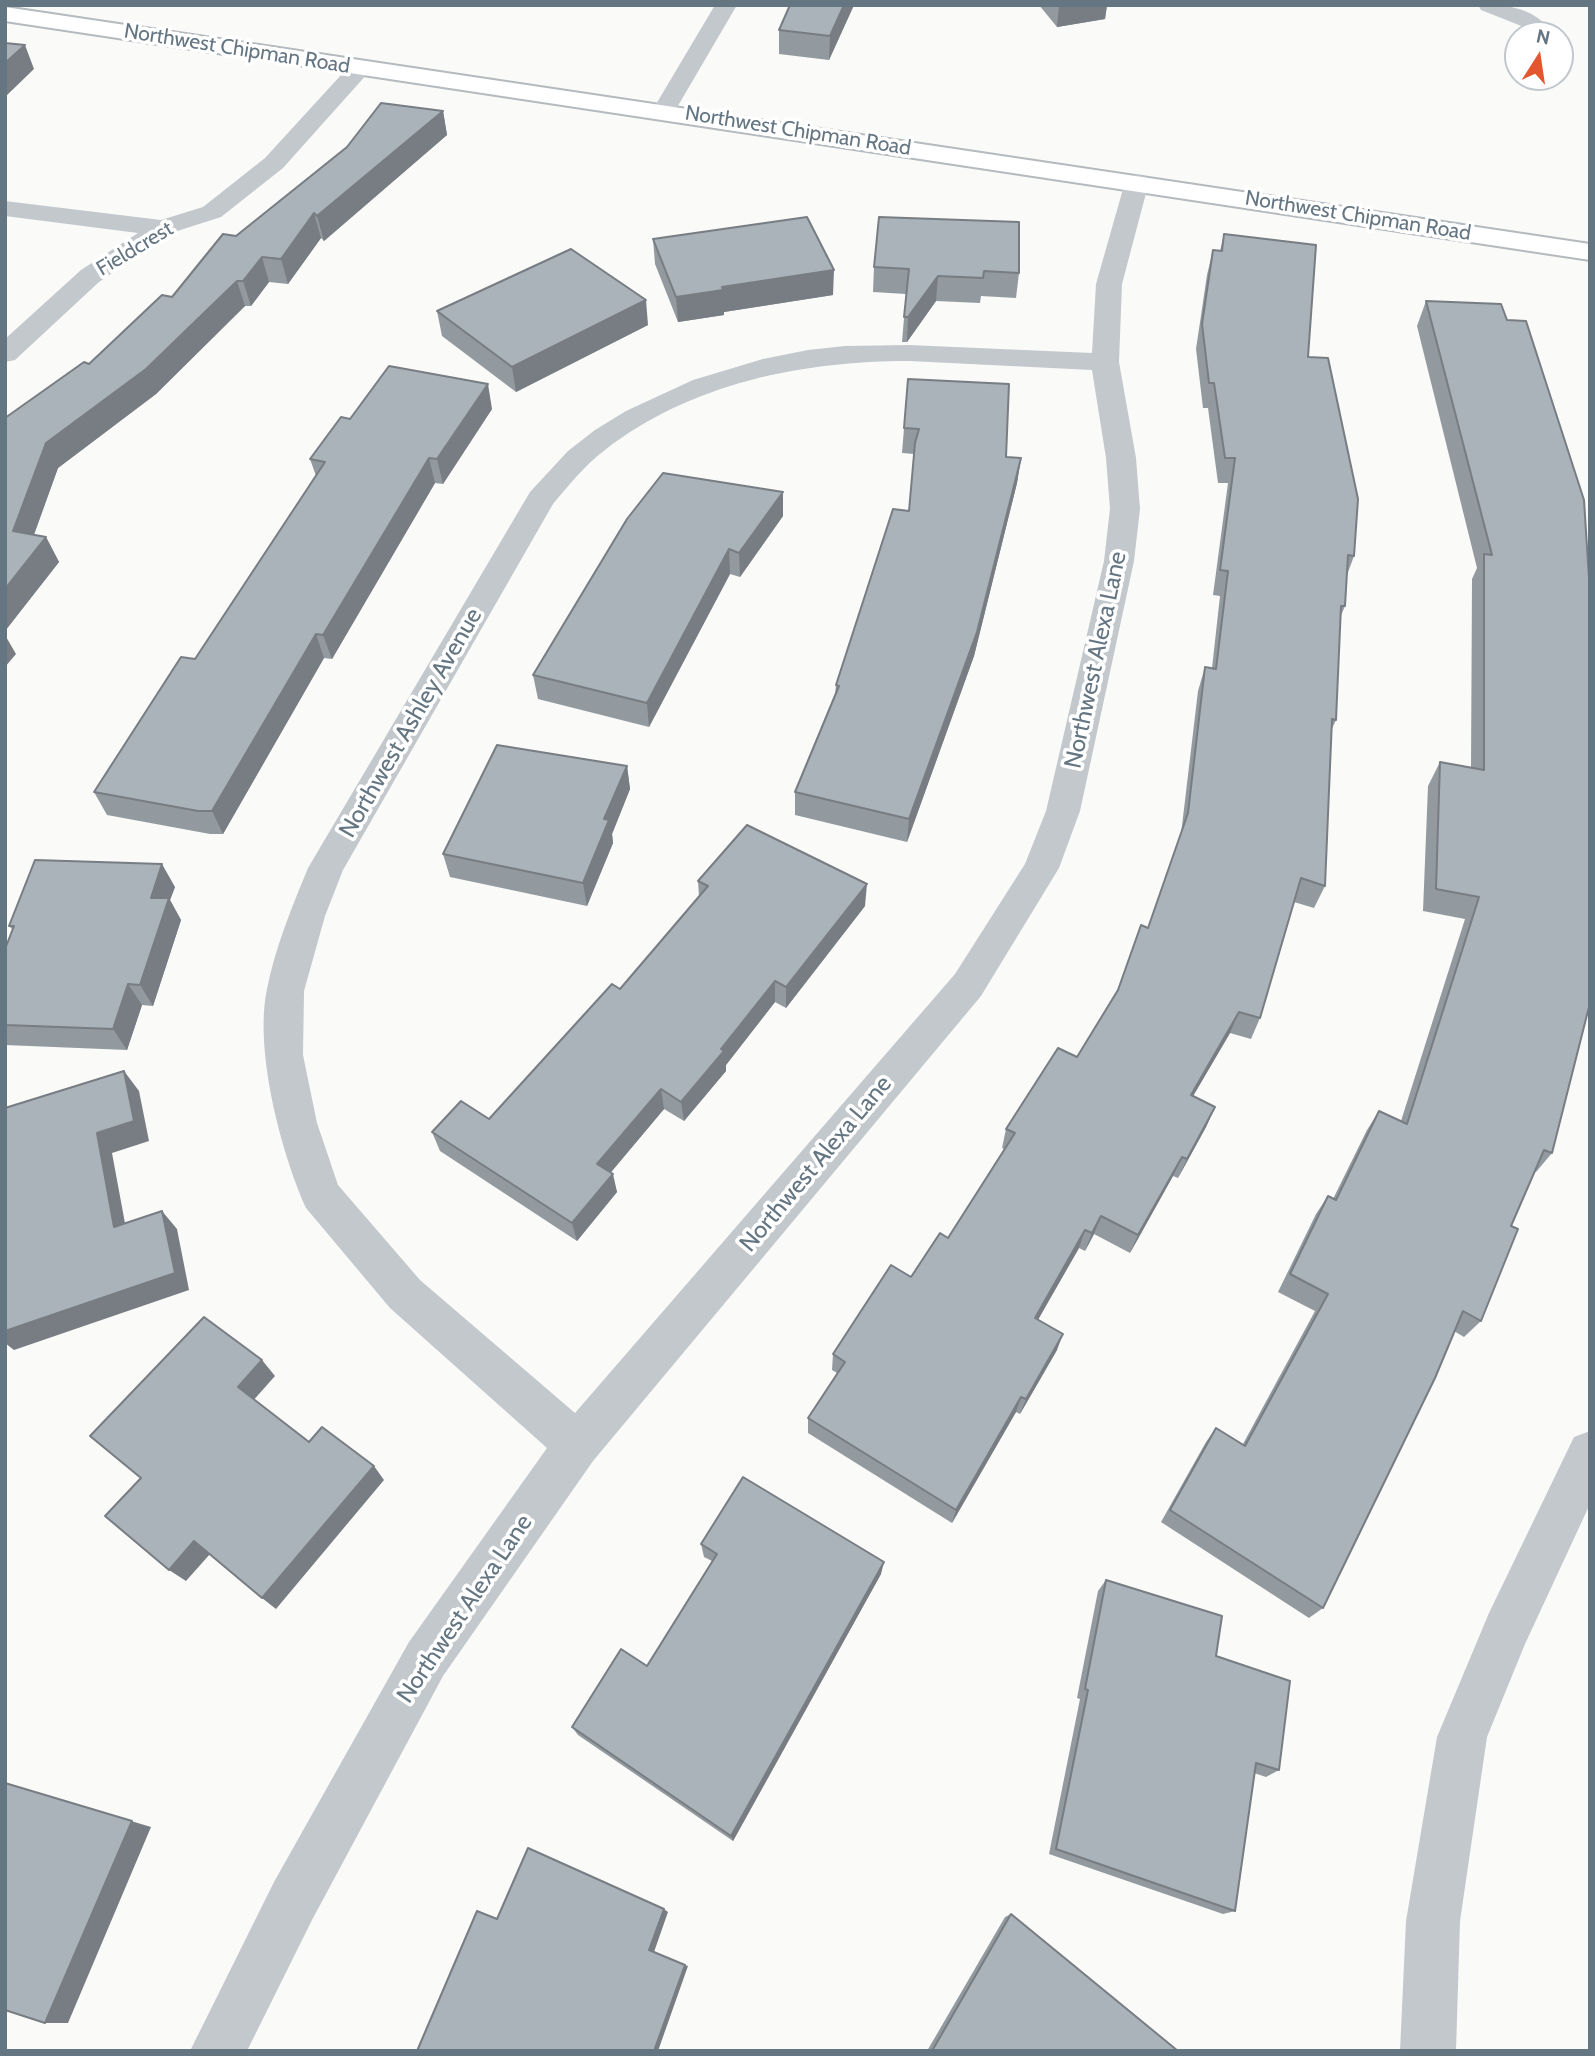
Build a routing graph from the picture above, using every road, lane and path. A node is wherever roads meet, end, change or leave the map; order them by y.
1 (726, 5) edge
2 (1489, 5) edge
3 (5, 14) edge
4 (1529, 21) edge
5 (360, 68) junction
6 (664, 111) junction
7 (1138, 182) junction
8 (5, 208) edge
9 (162, 228) junction
10 (1590, 252) edge
11 (5, 355) edge
12 (1105, 362) junction
13 (577, 1445) junction
14 (1590, 1453) edge
15 (218, 2051) edge
16 (1428, 2051) edge

1 - 6 street
2 - 4 street
3 - 5 main road, Northwest Chipman Road
5 - 6 main road, Northwest Chipman Road
5 - 9 street, Fieldcrest
6 - 7 main road, Northwest Chipman Road
7 - 10 main road, Northwest Chipman Road
7 - 12 street, Northwest Alexa Lane
8 - 9 street
9 - 11 street, Fieldcrest
12 - 13 street, Northwest Alexa Lane
12 - 13 street, Northwest Ashley Avenue
13 - 15 street, Northwest Alexa Lane
14 - 16 street

